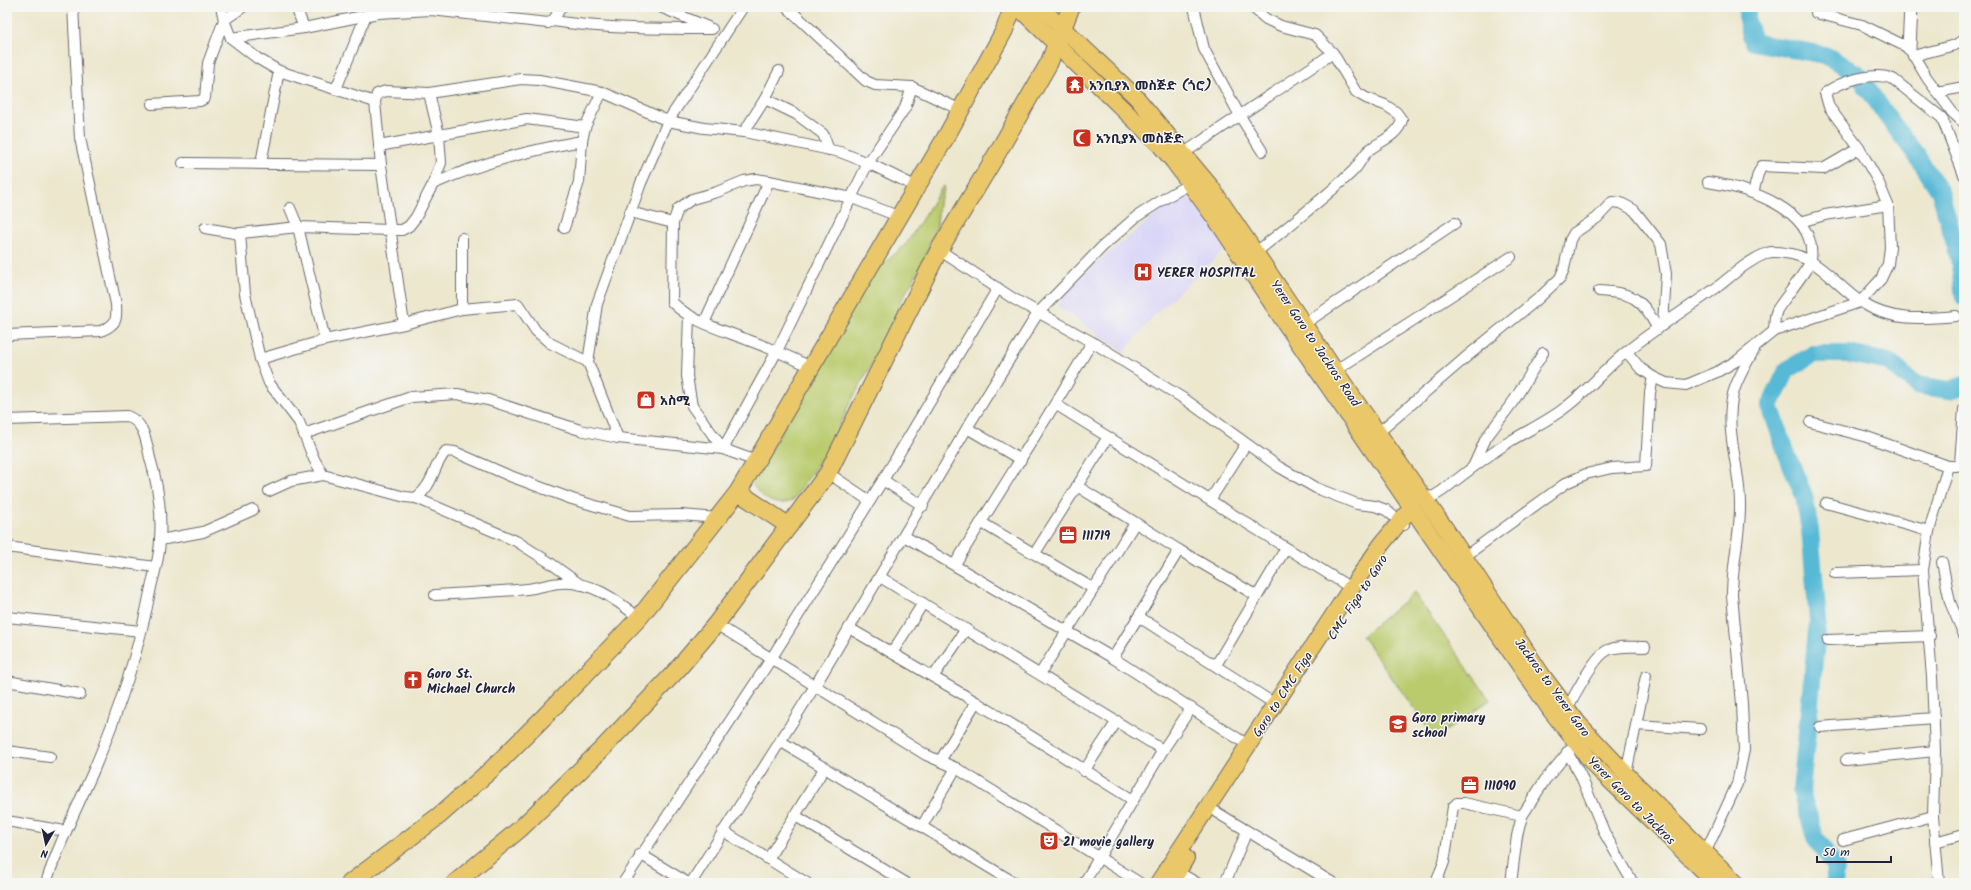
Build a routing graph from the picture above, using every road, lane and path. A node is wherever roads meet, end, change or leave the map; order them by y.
1 (74, 7) edge
2 (221, 7) edge
3 (243, 7) edge
4 (296, 7) edge
5 (561, 7) edge
6 (660, 7) edge
7 (743, 7) edge
8 (787, 7) edge
9 (1013, 7) edge
10 (1018, 7) edge
11 (1040, 7) edge
12 (1071, 7) edge
13 (1194, 7) edge
14 (1252, 7) edge
15 (1911, 7) edge
16 (429, 9) edge
17 (376, 10) edge
18 (1816, 13) dead end
19 (366, 16) junction
20 (224, 20) junction
21 (553, 20) junction
22 (1063, 27) junction
23 (304, 28) junction
24 (712, 29) junction
25 (724, 34) junction
26 (232, 38) junction
27 (1964, 40) edge
28 (1056, 43) junction
29 (1911, 52) junction
30 (1333, 53) junction
31 (279, 71) junction
32 (779, 71) dead end
33 (912, 87) junction
34 (1964, 87) edge
35 (336, 89) junction
36 (602, 92) junction
37 (1937, 92) junction
38 (428, 93) junction
39 (765, 98) junction
40 (375, 102) junction
41 (152, 104) dead end
42 (961, 110) junction
43 (1952, 112) junction
44 (1240, 116) junction
45 (1942, 118) junction
46 (668, 121) junction
47 (1964, 123) edge
48 (585, 127) junction
49 (744, 132) junction
50 (439, 135) junction
51 (582, 141) junction
52 (379, 146) junction
53 (1859, 148) junction
54 (829, 150) junction
55 (1262, 151) dead end
56 (1184, 153) junction
57 (183, 163) dead end
58 (261, 163) junction
59 (868, 163) junction
60 (381, 165) junction
61 (1964, 175) edge
62 (769, 181) junction
63 (1708, 182) dead end
64 (433, 184) junction
65 (1190, 184) junction
66 (917, 187) junction
67 (1753, 193) junction
68 (852, 198) junction
69 (1888, 205) junction
70 (290, 208) dead end
71 (630, 212) junction
72 (900, 217) junction
73 (1800, 222) junction
74 (673, 223) junction
75 (1455, 223) dead end
76 (298, 227) junction
77 (205, 228) dead end
78 (564, 228) dead end
79 (392, 230) junction
80 (240, 234) junction
81 (462, 238) dead end
82 (939, 250) junction
83 (1255, 253) junction
84 (1512, 257) dead end
85 (1812, 261) junction
86 (998, 288) junction
87 (1599, 291) dead end
88 (1860, 302) junction
89 (462, 309) junction
90 (1038, 313) junction
91 (689, 315) junction
92 (1956, 316) dead end
93 (704, 323) junction
94 (404, 324) junction
95 (1304, 324) junction
96 (1660, 327) junction
97 (1774, 331) junction
98 (7, 335) edge
99 (325, 340) junction
100 (1092, 342) junction
101 (1756, 344) junction
102 (777, 352) junction
103 (1627, 352) junction
104 (1543, 353) dead end
105 (260, 359) junction
106 (588, 362) junction
107 (811, 367) junction
108 (1336, 370) junction
109 (1653, 377) junction
110 (1055, 404) junction
111 (1964, 409) edge
112 (7, 420) edge
113 (1810, 422) dead end
114 (967, 428) junction
115 (304, 434) junction
116 (1378, 434) junction
117 (1108, 437) junction
118 (618, 438) junction
119 (1246, 444) junction
120 (723, 448) junction
121 (1021, 460) junction
122 (756, 461) junction
123 (1948, 466) junction
124 (1472, 468) junction
125 (828, 473) junction
126 (323, 475) junction
127 (883, 480) junction
128 (1077, 486) junction
129 (269, 491) dead end
130 (738, 492) junction
131 (416, 498) junction
132 (1210, 500) junction
133 (870, 501) junction
134 (1826, 503) dead end
135 (1423, 504) junction
136 (923, 506) junction
137 (253, 510) dead end
138 (718, 518) junction
139 (982, 522) junction
140 (1135, 523) junction
141 (1403, 524) junction
142 (790, 526) junction
143 (1929, 531) junction
144 (904, 536) junction
145 (160, 540) junction
146 (7, 547) edge
147 (1286, 548) junction
148 (1179, 550) junction
149 (1035, 553) junction
150 (1464, 557) junction
151 (1942, 562) dead end
152 (955, 564) junction
153 (156, 567) junction
154 (1923, 570) junction
155 (1835, 573) dead end
156 (880, 577) junction
157 (581, 585) junction
158 (1094, 588) junction
159 (1351, 588) junction
160 (435, 595) dead end
161 (1257, 596) junction
162 (923, 603) junction
163 (7, 617) edge
164 (1139, 617) junction
165 (639, 618) junction
166 (716, 624) junction
167 (849, 628) junction
168 (966, 629) junction
169 (141, 631) junction
170 (1068, 632) junction
171 (1964, 634) edge
172 (1930, 636) junction
173 (1828, 640) dead end
174 (1645, 648) dead end
175 (892, 653) junction
176 (1113, 658) junction
177 (771, 659) junction
178 (1216, 664) junction
179 (1040, 674) junction
180 (1646, 676) dead end
181 (933, 677) junction
182 (7, 681) edge
183 (815, 686) junction
184 (80, 694) dead end
185 (976, 702) junction
186 (1275, 704) junction
187 (1191, 708) junction
188 (1567, 709) junction
189 (1934, 718) junction
190 (1116, 721) junction
191 (1636, 725) junction
192 (1820, 727) dead end
193 (1700, 729) dead end
194 (780, 741) junction
195 (1248, 745) junction
196 (1571, 747) junction
197 (1162, 750) junction
198 (7, 751) edge
199 (1935, 751) junction
200 (50, 757) dead end
201 (1846, 760) dead end
202 (940, 761) junction
203 (825, 767) junction
204 (956, 768) junction
205 (1084, 771) junction
206 (1626, 774) junction
207 (1133, 800) junction
208 (1216, 812) junction
209 (794, 815) junction
210 (1522, 816) junction
211 (1933, 816) junction
212 (7, 821) edge
213 (922, 826) junction
214 (65, 831) junction
215 (723, 831) junction
216 (1247, 831) junction
217 (1964, 834) edge
218 (1843, 840) dead end
219 (1935, 842) junction
220 (640, 854) junction
221 (1710, 856) junction
222 (1099, 858) junction
223 (768, 859) junction
224 (1627, 872) junction
225 (1175, 877) edge
226 (46, 883) edge
227 (350, 883) edge
228 (455, 883) edge
229 (623, 883) edge
230 (690, 883) edge
231 (807, 883) edge
232 (906, 883) edge
233 (1015, 883) edge
234 (1084, 883) edge
235 (1140, 883) edge
236 (1158, 883) edge
237 (1197, 883) edge
238 (1225, 883) edge
239 (1333, 883) edge
240 (1436, 883) edge
241 (1511, 883) edge
242 (1624, 883) edge
243 (1633, 883) edge
244 (1716, 883) edge
245 (1736, 883) edge
246 (1939, 883) edge

1 - 98 street
2 - 20 street
3 - 20 street
4 - 23 street
5 - 21 street
6 - 24 street
7 - 25 street
8 - 33 street
9 - 42 highway
10 - 28 main road
11 - 22 main road, Yerer Goro to Jackros Road
12 - 22 highway
13 - 44 street
14 - 30 street
15 - 29 street
16 - 17 street
16 - 21 street
17 - 19 street
18 - 29 street
19 - 23 street
19 - 35 street
20 - 26 street
20 - 41 street
21 - 24 street
22 - 28 highway
22 - 56 main road, Yerer Goro to Jackros Road
23 - 26 street
24 - 25 street
25 - 46 street
26 - 31 street
27 - 29 street
28 - 65 main road
28 - 82 highway
29 - 37 street
30 - 44 street
30 - 83 street
31 - 35 street
31 - 58 street
32 - 39 street
33 - 42 street
33 - 59 street
34 - 37 street
35 - 40 street
36 - 38 street
36 - 46 street
36 - 48 street
37 - 43 street
38 - 40 street
38 - 50 street
39 - 49 street
39 - 54 street
40 - 52 street
42 - 66 highway
43 - 45 street
43 - 47 street
44 - 55 street
44 - 56 street
45 - 53 street
45 - 61 street
46 - 49 street
46 - 71 street
48 - 50 street
48 - 51 street
49 - 54 street
50 - 52 street
50 - 64 street
51 - 64 street
51 - 78 street
52 - 60 street
53 - 67 street
53 - 69 street
54 - 59 street
56 - 83 main road, Yerer Goro to Jackros Road
57 - 58 street
58 - 60 street
59 - 66 street
59 - 68 street
60 - 79 street
62 - 68 street
62 - 74 street
62 - 93 street
63 - 67 street
64 - 79 street
65 - 90 street
65 - 135 main road
66 - 72 highway
67 - 73 street
68 - 72 street
68 - 102 street
69 - 73 street
69 - 88 street
70 - 76 street
71 - 74 street
71 - 106 street
72 - 107 highway
73 - 85 street
74 - 91 street
75 - 95 street
76 - 79 street
76 - 80 street
76 - 99 street
77 - 80 street
79 - 94 street
80 - 105 street
81 - 89 street
82 - 86 street
82 - 125 highway
83 - 95 main road, Yerer Goro to Jackros Road
84 - 108 street
85 - 88 street
85 - 96 street
85 - 97 street
86 - 90 street
86 - 127 street
87 - 96 street
88 - 92 street
88 - 97 street
89 - 94 street
89 - 106 street
90 - 100 street
90 - 114 street
91 - 93 street
91 - 120 street
93 - 102 street
94 - 99 street
95 - 108 main road, Yerer Goro to Jackros Road
96 - 103 street
96 - 116 street
97 - 101 street
99 - 105 street
100 - 110 street
100 - 119 street
101 - 109 street
101 - 221 street
102 - 107 street
102 - 120 street
103 - 109 street
103 - 124 street
104 - 124 street
105 - 115 street
106 - 118 street
107 - 122 highway
108 - 116 main road, Yerer Goro to Jackros Road
109 - 150 street
110 - 117 street
110 - 121 street
111 - 123 street
112 - 145 street
113 - 123 street
114 - 121 street
114 - 136 street
115 - 118 street
115 - 126 street
116 - 135 main road, Yerer Goro to Jackros Road
117 - 128 street
117 - 132 street
118 - 120 street
119 - 132 street
119 - 141 street
120 - 122 street
121 - 139 street
122 - 130 highway
123 - 143 street
124 - 135 street
125 - 133 street
125 - 142 highway
126 - 129 street
126 - 131 street
127 - 133 street
127 - 136 street
128 - 140 street
128 - 149 street
130 - 138 highway
130 - 142 highway
131 - 138 street
131 - 157 street
132 - 147 street
133 - 177 street
134 - 143 street
135 - 141 main road, CMC Figa to Goro
135 - 150 main road, Jackros to Yerer Goro
135 - 196 main road, Yerer Goro to Jackros
136 - 144 street
137 - 145 street
138 - 165 highway
139 - 149 street
139 - 152 street
140 - 148 street
140 - 158 street
141 - 159 main road, Goro to CMC Figa
141 - 208 main road, CMC Figa to Goro
142 - 166 highway
143 - 154 street
144 - 152 street
144 - 156 street
145 - 153 street
146 - 153 street
147 - 159 street
147 - 161 street
148 - 161 street
148 - 164 street
149 - 158 street
150 - 188 main road, Jackros to Yerer Goro
151 - 171 street
152 - 170 street
153 - 169 street
154 - 155 street
154 - 172 street
156 - 162 street
156 - 167 street
157 - 160 street
157 - 165 street
158 - 170 street
159 - 186 main road, Goro to CMC Figa
161 - 178 street
162 - 168 street
162 - 175 street
163 - 169 street
164 - 176 street
164 - 178 street
165 - 227 highway
166 - 177 street
166 - 228 highway
167 - 175 street
167 - 183 street
168 - 179 street
168 - 181 street
169 - 214 street
170 - 176 street
170 - 179 street
172 - 173 street
172 - 189 street
174 - 188 street
175 - 181 street
176 - 187 street
177 - 183 street
177 - 220 street
178 - 186 street
179 - 190 street
180 - 191 street
181 - 185 street
182 - 184 street
183 - 194 street
183 - 202 street
185 - 202 street
185 - 205 street
186 - 195 main road, Goro to CMC Figa
187 - 195 street
187 - 197 street
188 - 206 main road, Jackros to Yerer Goro
189 - 192 street
189 - 199 street
190 - 197 street
190 - 205 street
191 - 193 street
191 - 206 street
194 - 203 street
194 - 215 street
195 - 236 main road, Goro to CMC Figa
196 - 210 street
196 - 224 street
196 - 244 main road, Yerer Goro to Jackros
197 - 207 street
198 - 200 street
199 - 201 street
199 - 211 street
202 - 204 street
203 - 209 street
203 - 213 street
204 - 213 street
204 - 222 street
205 - 207 street
206 - 221 main road, Jackros to Yerer Goro
207 - 222 street
208 - 216 street
208 - 225 main road, CMC Figa to Goro
209 - 223 street
209 - 232 street
210 - 240 street
210 - 241 street
211 - 218 street
211 - 219 street
212 - 214 street
213 - 233 street
214 - 226 street
215 - 223 street
215 - 230 street
216 - 238 street
216 - 239 street
217 - 219 street
219 - 246 street
220 - 229 street
220 - 230 street
221 - 245 main road, Jackros to Yerer Goro
222 - 234 street
222 - 235 street
223 - 231 street
224 - 242 street
224 - 243 street
225 - 237 street

